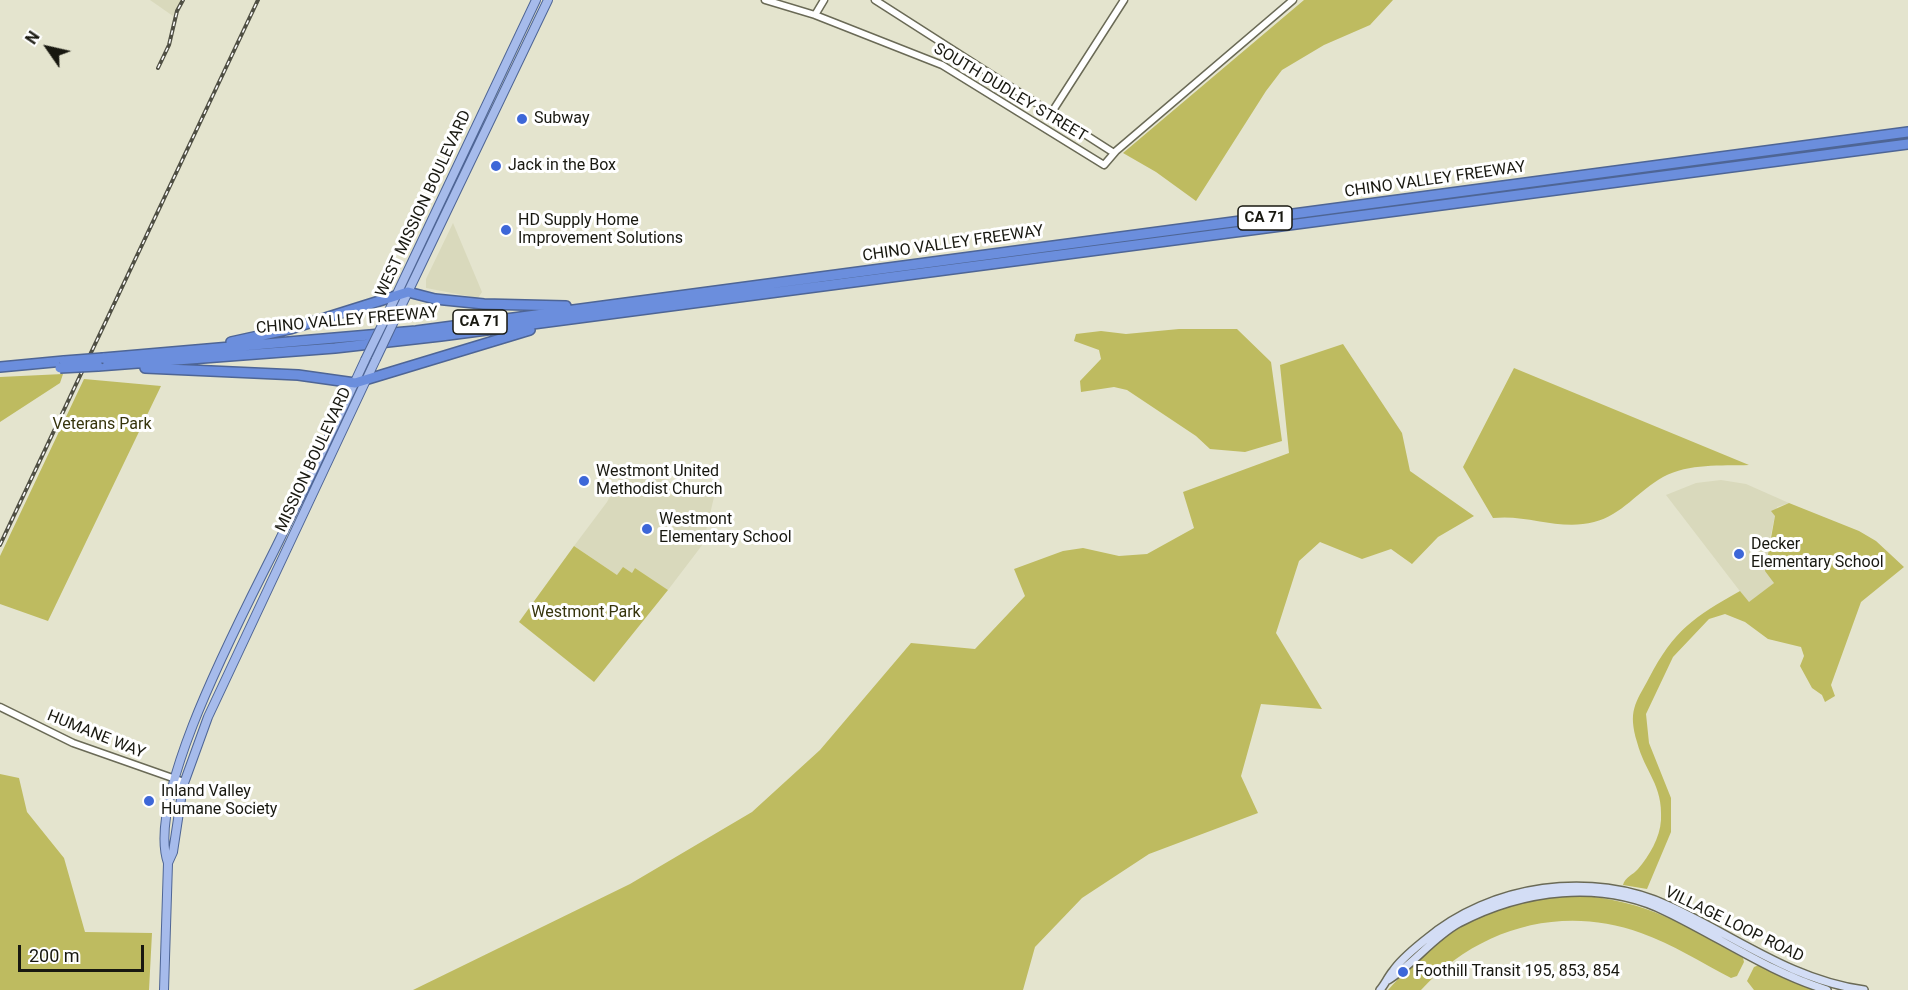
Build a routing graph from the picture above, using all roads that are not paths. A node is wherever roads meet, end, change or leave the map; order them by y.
1 (536, 0) edge
2 (548, 0) edge
3 (765, 0) edge
4 (824, 0) edge
5 (875, 0) edge
6 (1125, 0) edge
7 (1293, 0) edge
8 (815, 15) junction
9 (1052, 112) junction
10 (1908, 132) edge
11 (1908, 144) edge
12 (1114, 153) junction
13 (408, 292) junction
14 (395, 296) junction
15 (623, 303) junction
16 (595, 317) junction
17 (196, 349) junction
18 (103, 363) junction
19 (62, 365) junction
20 (0, 367) edge
21 (0, 372) edge
22 (366, 380) junction
23 (355, 383) junction
24 (218, 667) junction
25 (219, 693) junction
26 (0, 707) edge
27 (175, 780) junction
28 (184, 782) junction
29 (168, 863) junction
30 (1389, 980) junction
31 (164, 990) edge
32 (1380, 990) edge
33 (1827, 990) edge
34 (1864, 990) edge

1 - 14 main road, WEST MISSION BOULEVARD
2 - 13 main road, MISSION BOULEVARD
3 - 8 street, SOUTH DUDLEY STREET
4 - 8 street
5 - 9 street
6 - 9 street
7 - 12 street
8 - 12 street, SOUTH DUDLEY STREET
9 - 12 street
10 - 15 highway, CHINO VALLEY FREEWAY / CA 71
11 - 16 highway, CHINO VALLEY FREEWAY / CA 71
13 - 14 highway
13 - 15 highway
13 - 22 main road, MISSION BOULEVARD, bridge
14 - 17 highway
14 - 23 main road, WEST MISSION BOULEVARD, bridge
15 - 17 highway, CHINO VALLEY FREEWAY / CA 71
16 - 18 highway, CHINO VALLEY FREEWAY / CA 71
16 - 22 highway
17 - 18 highway, CHINO VALLEY FREEWAY / CA 71
18 - 19 highway, CHINO VALLEY FREEWAY / CA 71, bridge
18 - 23 highway
19 - 20 highway, CHINO VALLEY FREEWAY / CA 71
19 - 21 highway, CHINO VALLEY FREEWAY / CA 71
22 - 23 highway
22 - 25 main road, MISSION BOULEVARD
23 - 24 main road, WEST MISSION BOULEVARD
24 - 25 main road
24 - 27 main road, WEST MISSION BOULEVARD
25 - 28 main road, MISSION BOULEVARD
26 - 27 street, HUMANE WAY
27 - 28 street, HUMANE WAY
27 - 29 main road
28 - 29 main road, MISSION BOULEVARD
29 - 31 main road
30 - 32 main road
30 - 33 main road, VILLAGE LOOP ROAD
30 - 34 main road, VILLAGE LOOP ROAD

